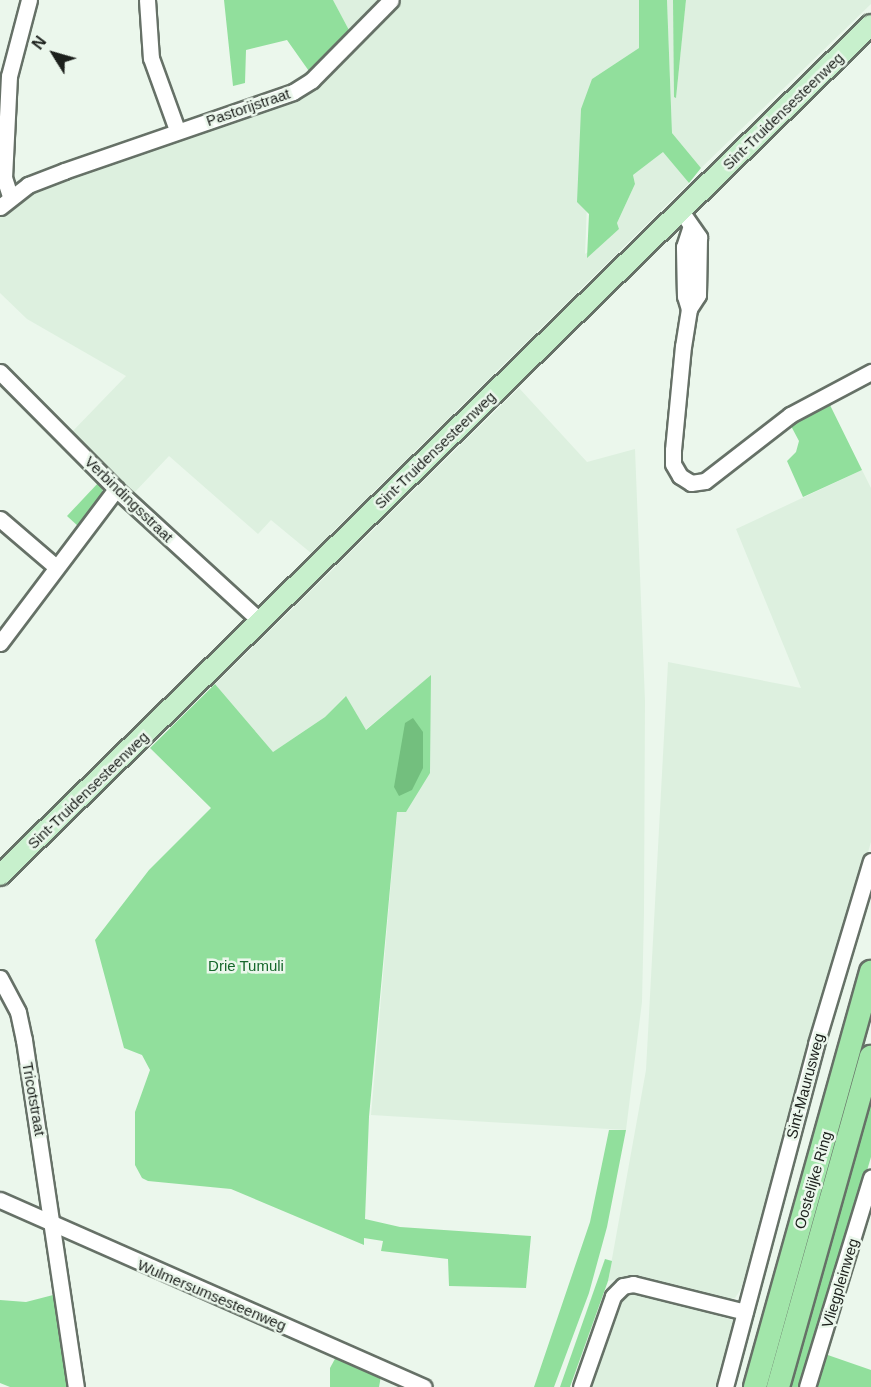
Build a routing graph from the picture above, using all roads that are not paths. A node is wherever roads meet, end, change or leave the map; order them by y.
1 (29, 0) edge
2 (147, 0) edge
3 (391, 0) edge
4 (871, 25) edge
5 (177, 130) junction
6 (5, 202) edge
7 (686, 219) junction
8 (0, 372) edge
9 (871, 372) edge
10 (117, 489) junction
11 (0, 519) edge
12 (57, 567) junction
13 (261, 622) junction
14 (3, 634) edge
15 (871, 861) edge
16 (0, 875) edge
17 (871, 972) edge
18 (0, 978) edge
19 (871, 1057) edge
20 (871, 1178) edge
21 (0, 1200) edge
22 (54, 1223) junction
23 (745, 1312) junction
24 (76, 1387) edge
25 (424, 1387) edge
26 (581, 1387) edge
27 (725, 1387) edge
28 (755, 1387) edge
29 (778, 1387) edge
30 (807, 1387) edge

1 - 6 street
2 - 5 street
3 - 5 street, Pastorijstraat
4 - 7 main road, Sint-Truidensesteenweg
5 - 6 street, Pastorijstraat
7 - 9 street
7 - 13 main road, Sint-Truidensesteenweg
8 - 10 street, Verbindingsstraat
10 - 12 street
10 - 13 street, Verbindingsstraat
11 - 12 street
12 - 14 street
13 - 16 main road, Sint-Truidensesteenweg
15 - 23 street, Sint-Maurusweg
17 - 28 highway, Oostelijke Ring
18 - 22 street, Tricotstraat
19 - 29 highway, Oostelijke Ring
20 - 30 street, Vliegpleinweg
21 - 22 street, Wulmersumsesteenweg
22 - 24 street, Tricotstraat
22 - 25 street, Wulmersumsesteenweg
23 - 26 street
23 - 27 street, Sint-Maurusweg

